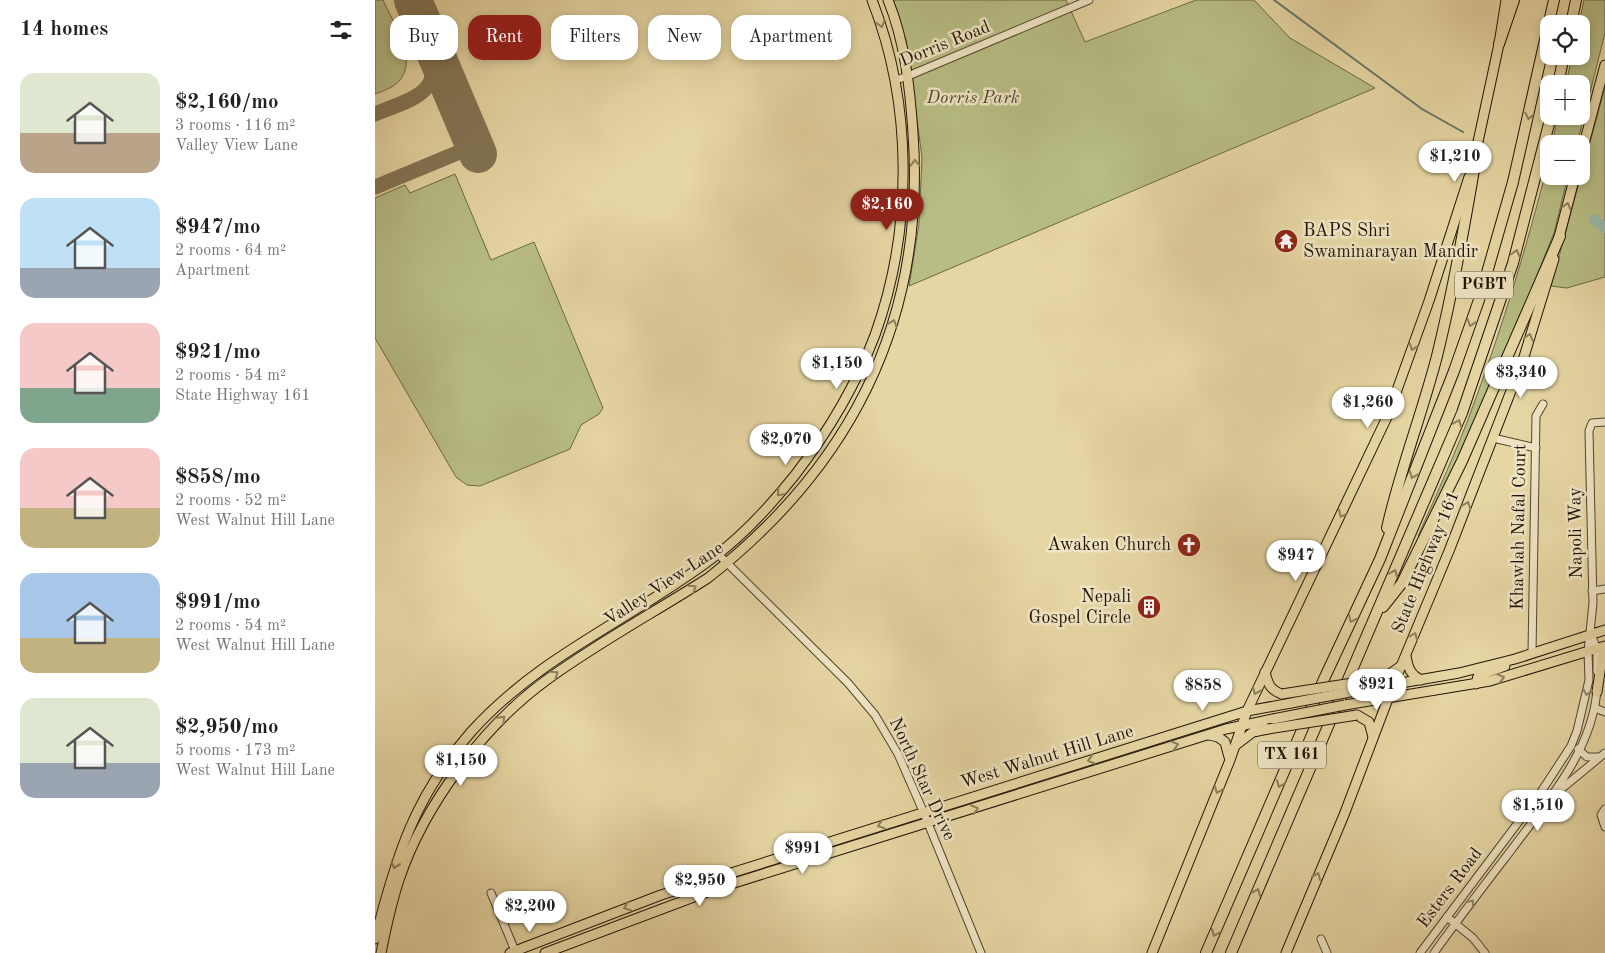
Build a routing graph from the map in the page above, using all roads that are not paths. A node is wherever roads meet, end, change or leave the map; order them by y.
1 (873, 0) edge
2 (888, 0) edge
3 (1089, 0) edge
4 (1506, 0) edge
5 (1514, 0) edge
6 (1554, 0) edge
7 (1576, 0) edge
8 (1573, 15) edge
9 (1499, 44) junction
10 (1605, 65) edge
11 (908, 76) junction
12 (896, 80) junction
13 (1549, 125) edge
14 (1586, 135) edge
15 (1475, 158) junction
16 (1573, 185) edge
17 (1559, 236) junction
18 (1543, 404) dead end
19 (1605, 422) edge
20 (1493, 438) junction
21 (1536, 448) junction
22 (718, 554) junction
23 (1380, 559) junction
24 (727, 563) junction
25 (1605, 589) edge
26 (1592, 591) junction
27 (1375, 618) junction
28 (1605, 630) edge
29 (1591, 635) junction
30 (1599, 650) edge
31 (1532, 653) junction
32 (1406, 655) junction
33 (1515, 659) junction
34 (1402, 665) junction
35 (1265, 671) junction
36 (1421, 680) junction
37 (1394, 683) junction
38 (1476, 684) junction
39 (1597, 692) joint
40 (1389, 697) junction
41 (1595, 708) junction
42 (1247, 712) junction
43 (1605, 712) edge
44 (1241, 725) junction
45 (1209, 735) junction
46 (1373, 737) junction
47 (1137, 745) junction
48 (1571, 746) junction
49 (1235, 747) junction
50 (1580, 750) junction
51 (1602, 755) edge
52 (1140, 756) junction
53 (1229, 760) junction
54 (1548, 800) junction
55 (1605, 808) edge
56 (923, 812) junction
57 (929, 824) junction
58 (1605, 827) edge
59 (1502, 843) junction
60 (804, 849) junction
61 (1511, 850) junction
62 (807, 861) junction
63 (707, 880) junction
64 (710, 891) junction
65 (491, 893) dead end
66 (1447, 917) junction
67 (378, 918) edge
68 (1455, 924) junction
69 (375, 939) edge
70 (1321, 940) dead end
71 (514, 952) edge
72 (381, 953) edge
73 (545, 953) edge
74 (981, 953) edge
75 (1151, 953) edge
76 (1207, 953) edge
77 (1231, 953) edge
78 (1285, 953) edge
79 (1327, 953) edge
80 (1420, 953) edge
81 (1434, 953) edge
82 (1485, 953) edge

1 -> 12 main road, Valley View Lane
2 - 11 main road, Valley View Lane
3 - 11 street, Dorris Road
4 - 9 main road
5 - 9 highway
6 -> 23 highway, PGBT
7 - 8 highway
9 - 15 main road
10 - 14 main road
11 - 12 street, Dorris Road
24 -> 11 main road, Valley View Lane
12 -> 22 main road, Valley View Lane
27 -> 13 highway, PGBT
15 - 23 highway
15 -> 35 main road
17 -> 16 main road, State Highway 161
20 -> 17 main road, State Highway 161
17 - 27 highway
18 - 21 street, Khawlah Nafal Court
19 - 26 street, Napoli Way
20 - 21 street
32 -> 20 main road, State Highway 161
21 - 31 street, Khawlah Nafal Court
22 - 24 street, North Star Drive
22 -> 67 main road, Valley View Lane
23 -> 76 highway, TX 161
24 - 56 street, North Star Drive
72 -> 24 main road, Valley View Lane
25 - 26 street
26 - 29 street, Napoli Way
77 -> 27 highway, TX 161
28 - 29 main road, West Walnut Hill Lane
29 - 30 street, Esters Road
29 - 31 main road, West Walnut Hill Lane
38 -> 30 main road, West Walnut Hill Lane
30 - 39 main road
30 -> 48 street, Esters Road
31 - 33 main road, West Walnut Hill Lane
32 - 34 main road, State Highway 161
32 - 36 main road
33 - 36 main road, West Walnut Hill Lane
33 - 38 main road
34 - 35 main road, bridge
34 - 37 main road, State Highway 161
35 -> 42 main road
36 - 37 main road, West Walnut Hill Lane
37 - 40 main road, State Highway 161
37 - 42 main road, West Walnut Hill Lane, bridge
38 - 40 main road, West Walnut Hill Lane
39 - 41 street, Esters Road
40 - 44 main road, West Walnut Hill Lane, bridge
40 - 46 main road, State Highway 161
41 - 43 street
41 - 50 street, Esters Road
42 - 44 main road
42 - 47 main road, West Walnut Hill Lane
44 - 45 main road, West Walnut Hill Lane
44 - 49 main road
52 -> 45 main road, West Walnut Hill Lane
45 - 53 main road
46 - 49 main road, bridge
78 -> 46 main road, State Highway 161
47 - 52 main road
47 -> 56 main road, West Walnut Hill Lane
48 - 50 street
48 - 59 street, Esters Road
49 - 53 main road
50 - 51 street
50 - 54 street, Esters Road
51 - 54 street
57 -> 52 main road, West Walnut Hill Lane
53 -> 75 main road
54 - 61 street, Esters Road
55 - 58 street
56 - 57 street, North Star Drive
56 -> 60 main road, West Walnut Hill Lane
57 - 62 main road, West Walnut Hill Lane
57 - 74 street, North Star Drive
59 - 61 street
59 - 66 street, Esters Road
60 - 62 main road
60 - 63 main road, West Walnut Hill Lane
68 -> 61 street, Esters Road
62 - 64 main road, West Walnut Hill Lane
63 - 64 main road
63 -> 71 main road, West Walnut Hill Lane
64 - 73 main road, West Walnut Hill Lane
65 - 71 street
66 - 68 street
66 - 80 street, Esters Road
67 - 69 main road, Valley View Lane
68 - 81 street, Esters Road
68 - 82 street
70 - 79 street

